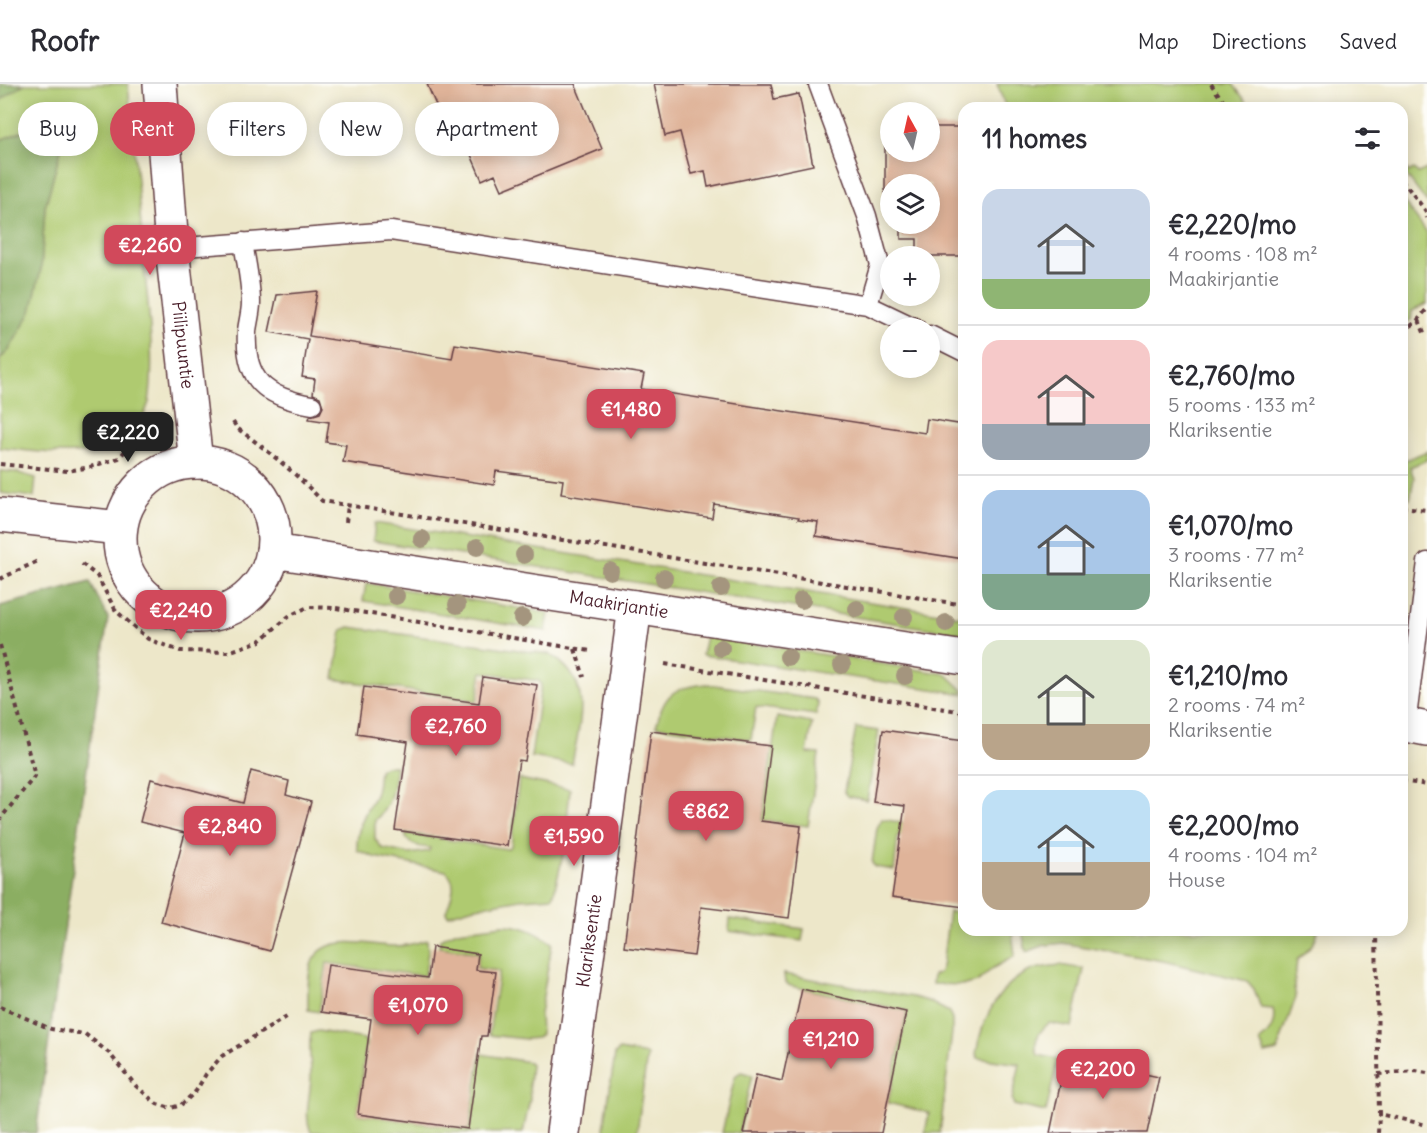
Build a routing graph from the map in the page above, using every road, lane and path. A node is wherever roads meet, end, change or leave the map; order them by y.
1 (160, 84) edge
2 (818, 84) edge
3 (1211, 84) edge
4 (1224, 102) edge
5 (1408, 188) edge
6 (1427, 218) edge
7 (243, 242) junction
8 (172, 248) junction
9 (868, 305) junction
10 (1427, 309) edge
11 (895, 318) edge
12 (1419, 320) junction
13 (1408, 328) edge
14 (1425, 335) dead end
15 (940, 340) edge
16 (958, 349) edge
17 (190, 401) junction
18 (312, 405) dead end
19 (196, 462) junction
20 (0, 464) edge
21 (68, 471) junction
22 (348, 505) junction
23 (1408, 508) edge
24 (1427, 510) edge
25 (0, 515) edge
26 (120, 528) junction
27 (64, 536) junction
28 (273, 551) junction
29 (342, 562) junction
30 (1427, 562) edge
31 (0, 579) edge
32 (958, 604) edge
33 (635, 607) junction
34 (0, 645) edge
35 (958, 657) edge
36 (1409, 726) edge
37 (1408, 782) edge
38 (1427, 785) edge
39 (0, 819) edge
40 (1376, 936) edge
41 (0, 1007) edge
42 (290, 1015) dead end
43 (1427, 1073) edge
44 (1378, 1074) junction
45 (1379, 1114) junction
46 (1427, 1125) edge
47 (563, 1133) edge
48 (1378, 1133) edge

1 - 8 street, Piilipuuntie
2 - 9 lane
3 - 4 path
5 - 6 path
7 - 8 lane
7 - 9 lane
7 - 18 lane
8 - 17 street, Piilipuuntie
9 - 11 lane
10 - 12 path
12 - 13 path
12 - 14 path
15 - 16 lane
17 - 19 street, Piilipuuntie
17 - 21 path
17 - 22 path
19 - 26 street
19 - 28 street
20 - 21 path
21 - 27 path
22 - 29 path
22 - 32 path
23 - 24 path
25 - 27 street
26 - 27 street
26 - 28 street
27 - 29 path
27 - 31 path
28 - 29 street, Maakirjantie
29 - 33 street, Maakirjantie
30 - 36 lane
33 - 35 street, Maakirjantie
33 - 47 street, Klariksentie
34 - 39 path
37 - 38 path
40 - 44 path
41 - 42 path
43 - 44 path
44 - 45 path
45 - 46 path
45 - 48 path

